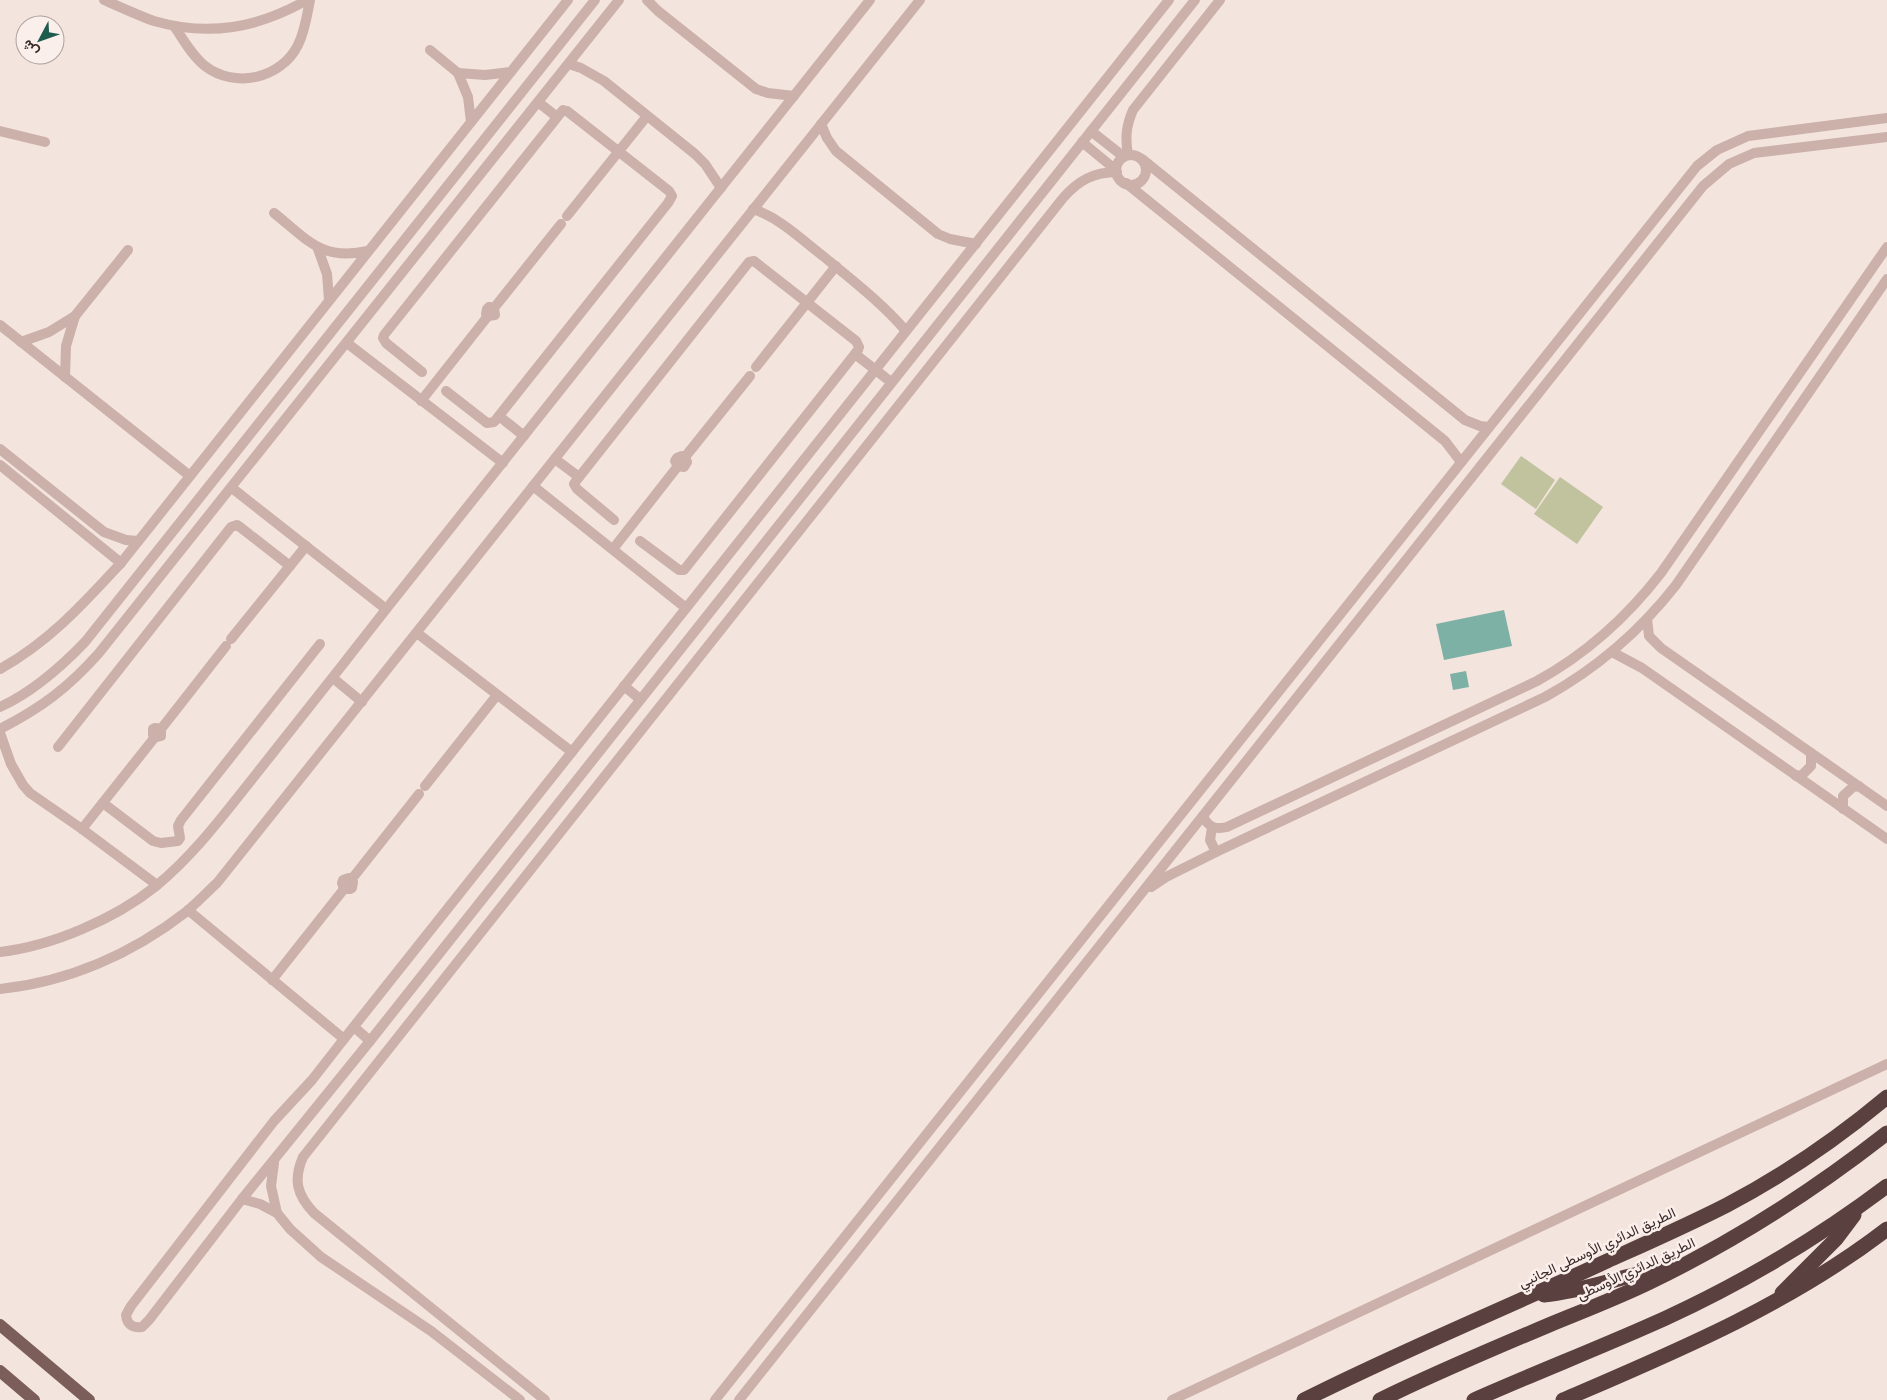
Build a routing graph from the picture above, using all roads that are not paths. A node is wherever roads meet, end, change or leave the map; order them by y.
1 (104, 0) edge
2 (308, 0) edge
3 (568, 0) edge
4 (595, 0) edge
5 (619, 0) edge
6 (647, 0) edge
7 (870, 0) edge
8 (920, 0) edge
9 (1169, 0) edge
10 (1195, 0) edge
11 (1220, 0) edge
12 (174, 26) junction
13 (430, 50) dead end
14 (568, 64) junction
15 (511, 72) junction
16 (458, 73) junction
17 (794, 96) junction
18 (538, 102) junction
19 (647, 116) junction
20 (557, 117) junction
21 (1887, 118) edge
22 (471, 122) junction
23 (821, 124) junction
24 (0, 131) edge
25 (1091, 131) junction
26 (1887, 137) edge
27 (45, 142) dead end
28 (1082, 142) junction
29 (618, 152) junction
30 (1126, 156) junction
31 (1142, 159) junction
32 (1117, 171) junction
33 (1690, 174) junction
34 (1126, 183) junction
35 (1704, 186) junction
36 (721, 188) junction
37 (753, 209) junction
38 (274, 213) dead end
39 (976, 244) junction
40 (1887, 247) edge
41 (318, 249) junction
42 (128, 250) dead end
43 (368, 251) junction
44 (836, 266) junction
45 (1887, 279) edge
46 (329, 300) junction
47 (807, 303) junction
48 (75, 316) junction
49 (0, 325) edge
50 (906, 331) junction
51 (22, 342) junction
52 (347, 343) junction
53 (855, 354) junction
54 (875, 370) junction
55 (422, 372) dead end
56 (65, 377) junction
57 (891, 382) junction
58 (446, 391) dead end
59 (421, 401) junction
60 (499, 416) junction
61 (1489, 427) junction
62 (524, 436) junction
63 (0, 449) edge
64 (555, 459) junction
65 (1461, 462) junction
66 (503, 463) junction
67 (0, 465) edge
68 (190, 476) junction
69 (578, 478) junction
70 (533, 486) junction
71 (232, 488) junction
72 (614, 520) dead end
73 (138, 541) junction
74 (640, 541) dead end
75 (306, 546) junction
76 (613, 549) junction
77 (121, 563) junction
78 (290, 566) junction
79 (1358, 592) junction
80 (120, 597) junction
81 (1372, 604) junction
82 (686, 608) junction
83 (136, 609) junction
84 (386, 609) junction
85 (1647, 619) junction
86 (417, 633) junction
87 (320, 644) dead end
88 (1612, 652) junction
89 (0, 668) edge
90 (333, 678) junction
91 (624, 686) junction
92 (497, 695) junction
93 (640, 699) junction
94 (362, 702) junction
95 (0, 707) edge
96 (0, 729) edge
97 (0, 733) edge
98 (58, 747) dead end
99 (572, 752) junction
100 (1811, 753) junction
101 (1796, 776) junction
102 (1859, 786) junction
103 (103, 803) junction
104 (1887, 806) edge
105 (1843, 809) junction
106 (1203, 816) junction
107 (1212, 828) junction
108 (82, 829) junction
109 (1887, 839) edge
110 (1216, 852) junction
111 (157, 885) junction
112 (1140, 895) junction
113 (188, 910) junction
114 (0, 952) edge
115 (272, 980) junction
116 (0, 990) edge
117 (1013, 1025) junction
118 (354, 1027) junction
119 (1028, 1037) junction
120 (344, 1039) junction
121 (370, 1041) junction
122 (1887, 1064) edge
123 (1887, 1097) edge
124 (1887, 1133) edge
125 (275, 1159) junction
126 (1887, 1186) edge
127 (242, 1199) junction
128 (1858, 1207) junction
129 (277, 1213) junction
130 (1887, 1229) edge
131 (1682, 1266) junction
132 (1533, 1295) junction
133 (1774, 1301) junction
134 (0, 1324) edge
135 (0, 1371) edge
136 (34, 1400) edge
137 (89, 1400) edge
138 (520, 1400) edge
139 (545, 1400) edge
140 (716, 1400) edge
141 (739, 1400) edge
142 (1172, 1400) edge
143 (1304, 1400) edge
144 (1380, 1400) edge
145 (1474, 1400) edge
146 (1563, 1400) edge

1 - 12 street
2 - 12 street
2 - 12 street
3 - 15 street
4 - 80 street
5 - 14 street
6 - 17 street
7 - 17 street
8 - 23 street
9 - 39 street
10 - 25 street
11 - 30 street
13 - 16 street
14 - 18 street
14 - 19 street
15 - 16 street
15 - 22 street
16 - 22 street
17 - 36 street
18 - 20 street
18 - 52 street
19 - 29 street
19 - 36 street
20 - 29 street
20 - 55 street
21 - 33 street
22 - 43 street
23 - 37 street
23 - 39 street
24 - 27 street
25 - 28 street
25 - 30 street
26 - 35 street
28 - 32 street
28 - 57 street
29 - 59 street
29 - 60 street
30 - 31 street
30 - 32 street
31 - 34 street
31 - 61 street
32 - 34 street
32 - 139 street
33 - 35 street
33 - 61 street
34 - 65 street
35 - 81 street
36 - 62 street
37 - 44 street
37 - 64 street
38 - 41 street
39 - 50 street
40 - 107 street
41 - 43 street
41 - 46 street
42 - 48 street
43 - 46 street
44 - 47 street
44 - 50 street
45 - 85 street
46 - 68 street
47 - 53 street
47 - 69 street
47 - 76 street
48 - 51 street
48 - 56 street
49 - 51 street
50 - 54 street
51 - 56 street
52 - 59 street
52 - 71 street
53 - 54 street
53 - 74 street
54 - 57 street
54 - 82 street
56 - 68 street
57 - 93 street
58 - 60 street
59 - 66 street
60 - 62 street
61 - 65 street
62 - 66 street
63 - 73 street
64 - 69 street
64 - 70 street
65 - 79 street
66 - 84 street
67 - 77 street
68 - 73 street
69 - 72 street
70 - 76 street
70 - 86 street
71 - 75 street
71 - 83 street
73 - 77 street
75 - 78 street
75 - 84 street
76 - 82 street
77 - 89 street
78 - 98 street
78 - 103 street
79 - 81 street
79 - 117 street
80 - 83 street
80 - 95 street
81 - 106 street
82 - 91 street
83 - 96 street
84 - 90 street
85 - 88 street
85 - 100 street
86 - 92 street
86 - 94 street
87 - 103 street
88 - 101 street
88 - 110 street
90 - 94 street
90 - 111 street
91 - 93 street
91 - 99 street
92 - 99 street
92 - 115 street
93 - 121 street
94 - 113 street
97 - 108 street
99 - 118 street
100 - 101 street
100 - 102 street
101 - 105 street
102 - 104 street
102 - 105 street
103 - 108 street
105 - 109 street
106 - 107 street
106 - 112 street
107 - 110 street
108 - 111 street
110 - 112 street
111 - 114 street
112 - 119 street
113 - 115 street
113 - 116 street
115 - 120 street
117 - 119 street
117 - 140 street
118 - 120 street
118 - 121 street
119 - 141 street
120 - 127 street
121 - 125 street
122 - 142 street
123 - 132 highway, الطريق الدائري الأوسطى الجانبي
124 - 131 highway, الطريق الدائري الأوسطى
125 - 127 street
125 - 129 street
126 - 128 highway
127 - 129 street
128 - 133 highway
128 - 145 highway
129 - 138 street
130 - 133 highway
131 - 132 highway
131 - 144 highway, الطريق الدائري الأوسطى
132 - 143 highway, الطريق الدائري الأوسطى الجانبي
133 - 146 highway
134 - 137 main road
135 - 136 main road

